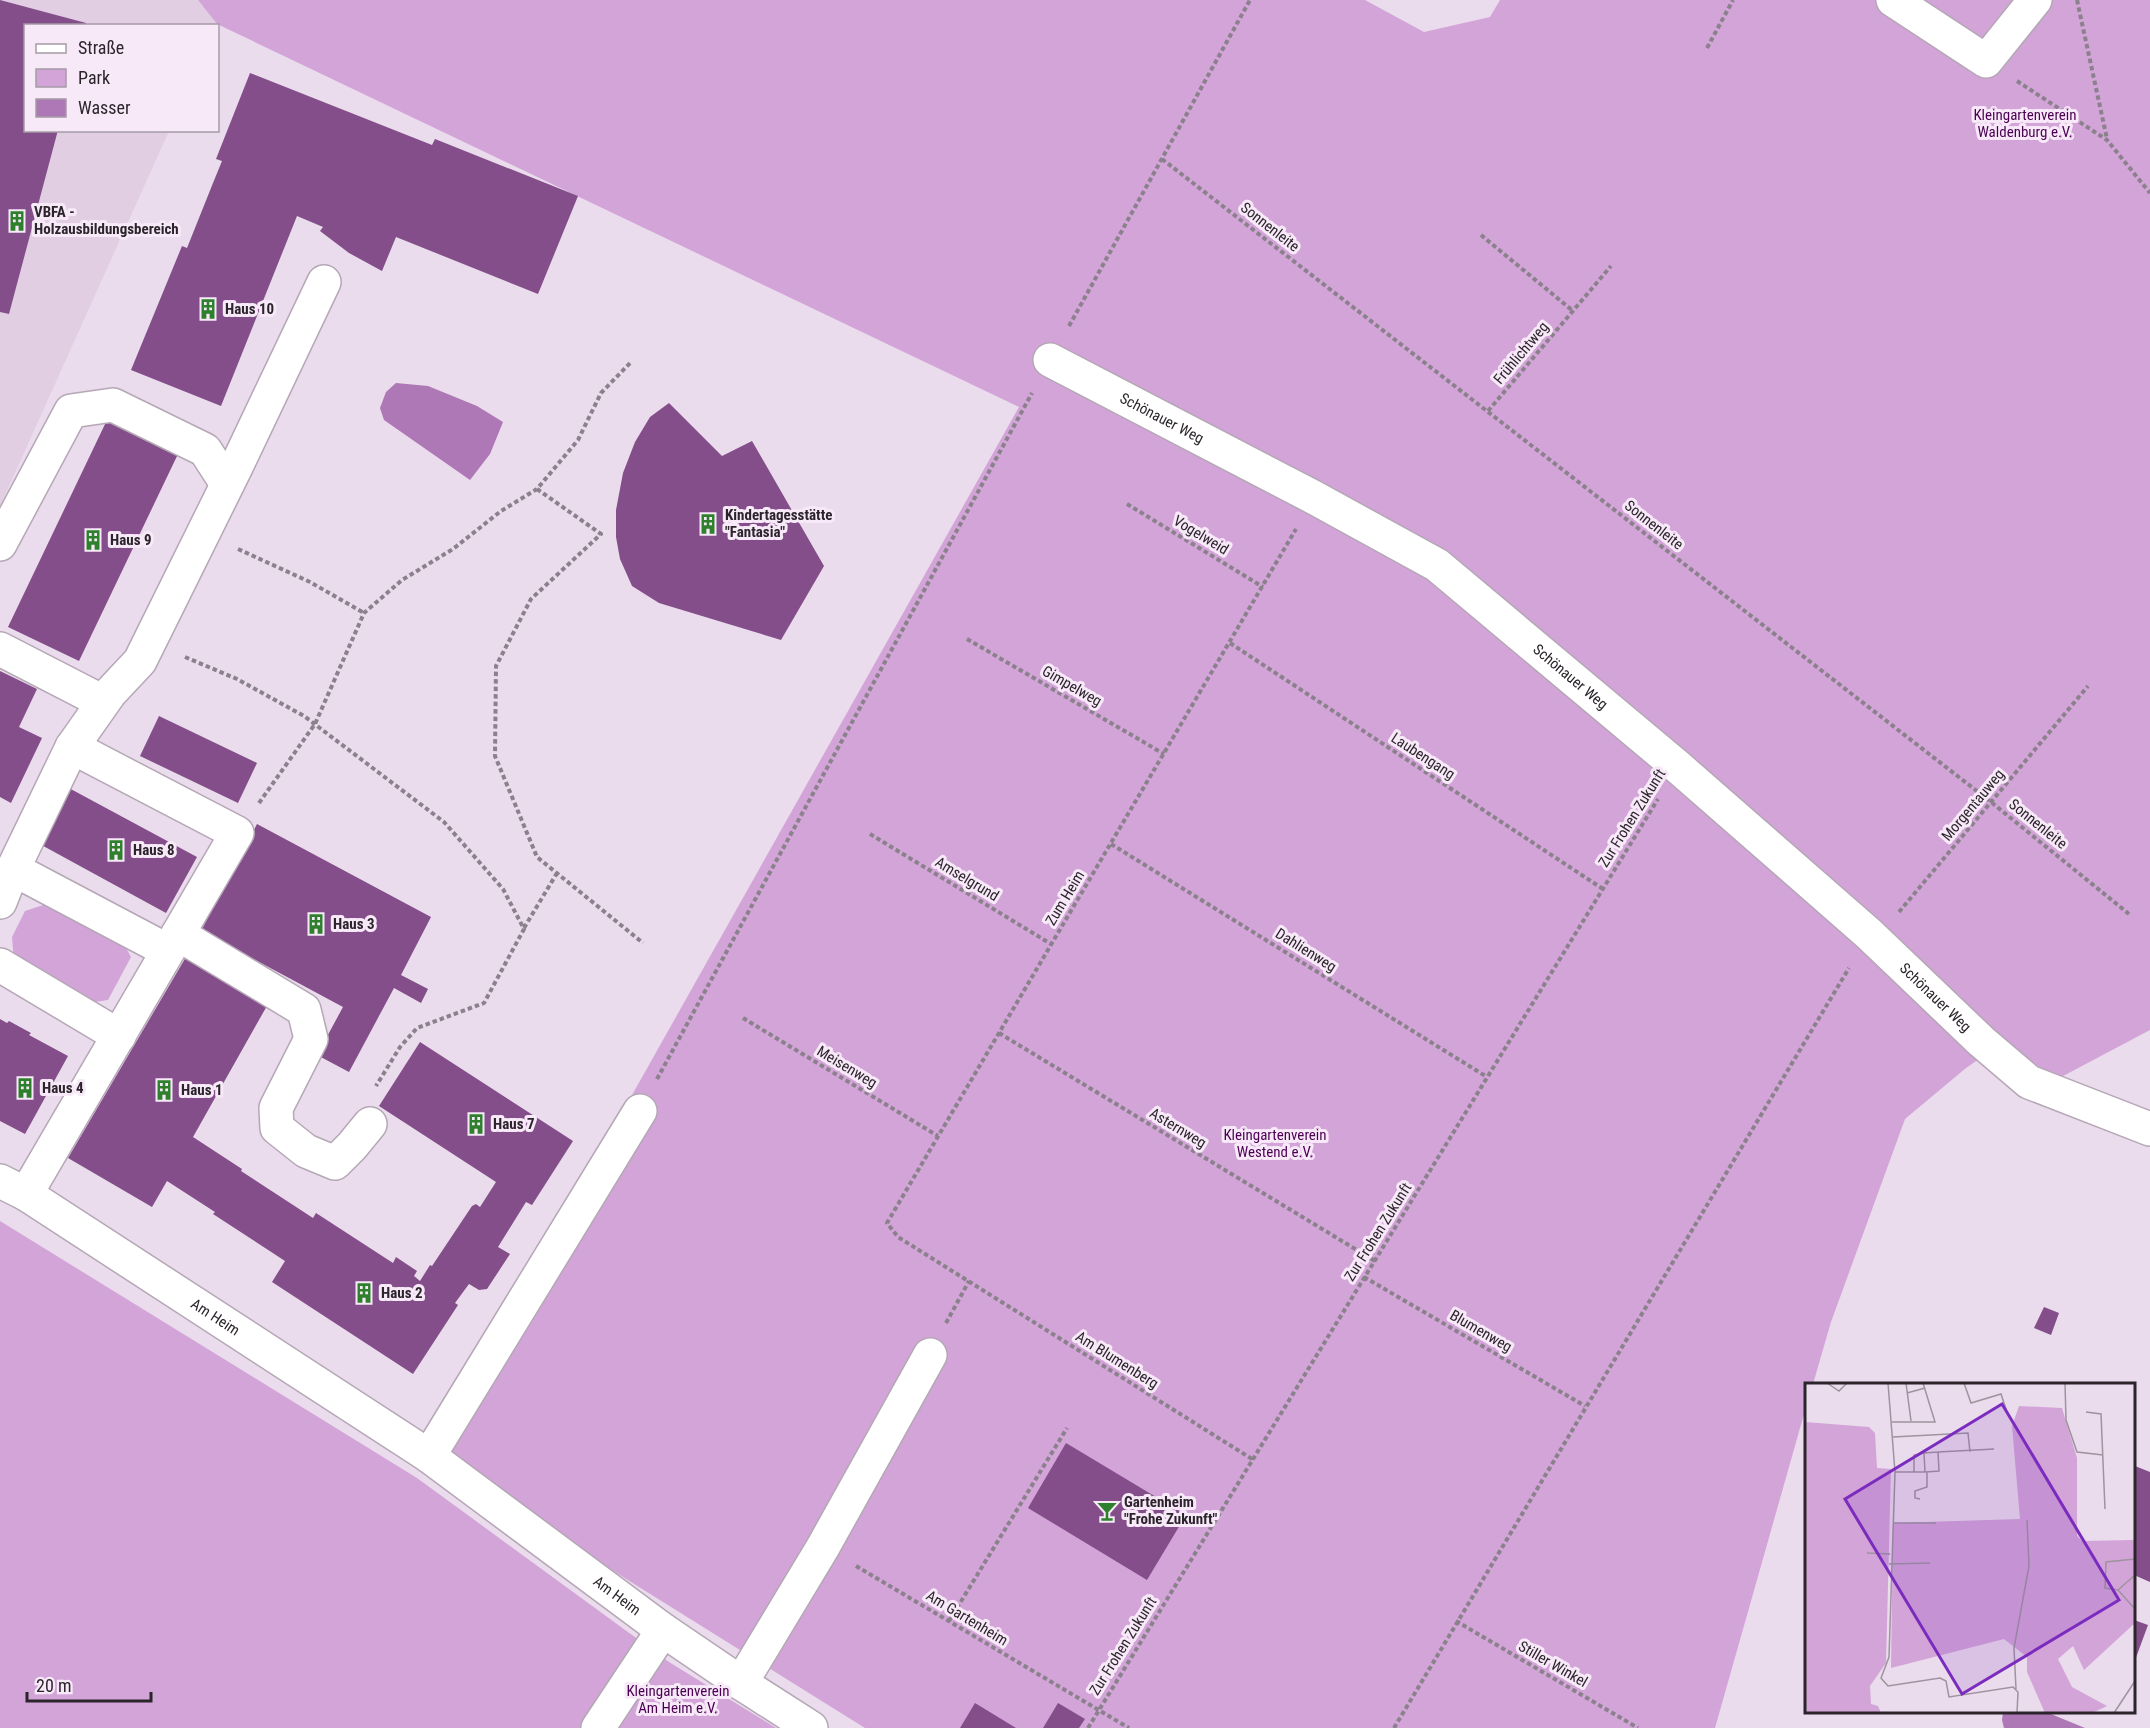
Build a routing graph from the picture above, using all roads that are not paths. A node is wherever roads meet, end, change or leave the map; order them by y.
1 (1893, 0) edge
2 (2036, 0) edge
3 (324, 282) dead end
4 (1050, 360) road end
5 (227, 484) junction
6 (0, 544) edge
7 (0, 649) edge
8 (103, 702) junction
9 (72, 747) junction
10 (14, 869) junction
11 (0, 902) edge
12 (173, 943) junction
13 (0, 965) edge
14 (119, 1036) junction
15 (640, 1111) road end
16 (370, 1124) road end
17 (2150, 1129) edge
18 (13, 1188) edge
19 (930, 1355) road end
20 (429, 1456) junction
21 (663, 1630) junction
22 (741, 1683) junction
23 (598, 1728) edge
24 (811, 1728) edge

1 - 2 street
3 - 5 street
4 - 17 street, Schönauer Weg
5 - 6 street
5 - 8 street
7 - 8 street
8 - 9 street
9 - 10 street
9 - 12 street
10 - 11 street
10 - 12 street
12 - 14 street
12 - 16 street
13 - 14 street
14 - 18 street
15 - 20 street
18 - 20 street, Am Heim
19 - 22 street
20 - 21 street, Am Heim
21 - 22 street, Am Heim
21 - 23 street
22 - 24 street, Am Heim

